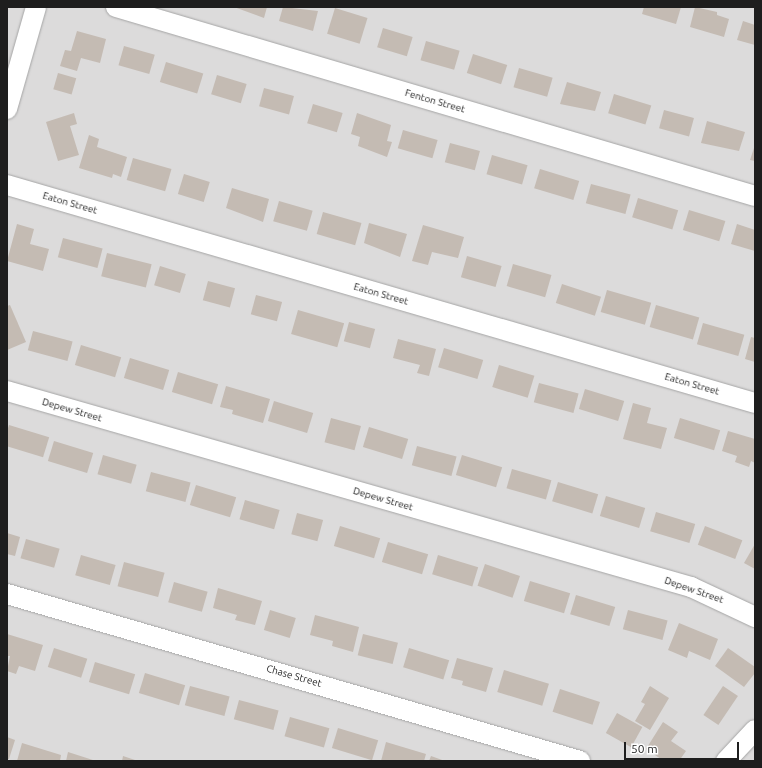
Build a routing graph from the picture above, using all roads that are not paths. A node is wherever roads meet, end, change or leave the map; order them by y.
1 (36, 7) edge
2 (116, 7) edge
3 (7, 109) edge
4 (7, 185) edge
5 (755, 196) edge
6 (7, 391) edge
7 (755, 403) edge
8 (7, 594) edge
9 (755, 617) edge
10 (755, 730) edge
11 (580, 761) edge
12 (726, 761) edge

1 - 3 street
2 - 5 street, Fenton Street
4 - 7 street, Eaton Street
6 - 9 street, Depew Street
8 - 11 street, Chase Street
10 - 12 street

